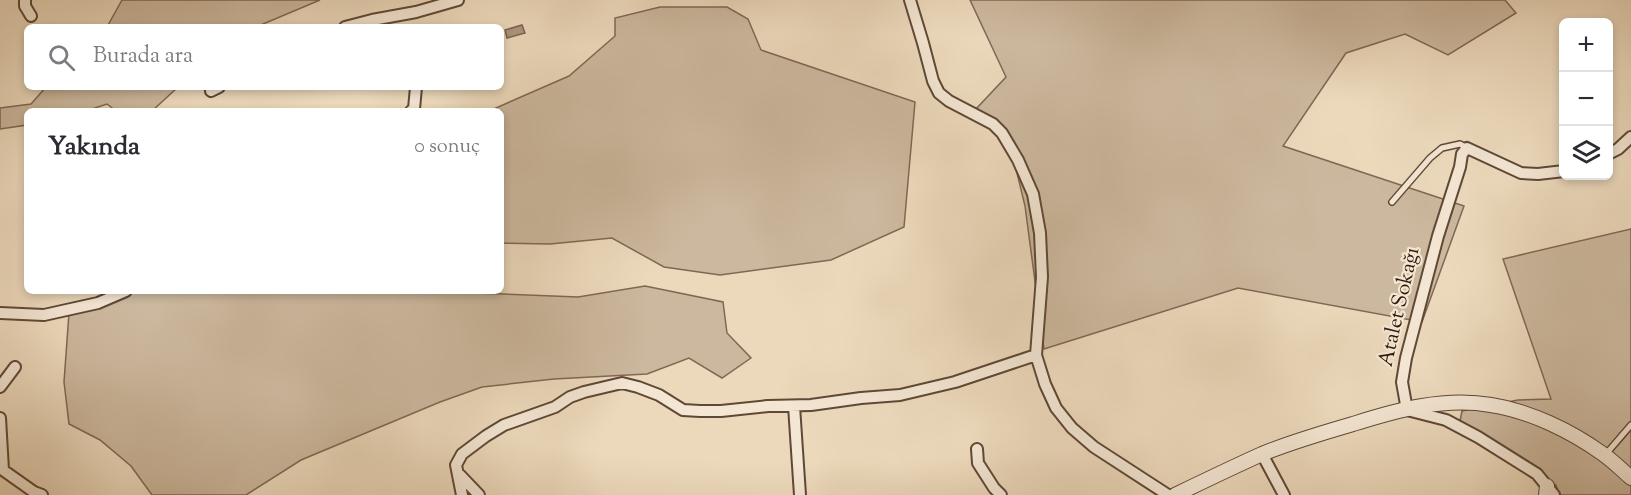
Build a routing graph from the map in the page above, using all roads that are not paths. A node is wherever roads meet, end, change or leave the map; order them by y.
1 (25, 0) edge
2 (458, 0) edge
3 (910, 0) edge
4 (30, 16) dead end
5 (357, 24) edge
6 (416, 90) edge
7 (413, 108) edge
8 (1631, 138) edge
9 (1467, 148) junction
10 (1613, 152) edge
11 (1559, 171) edge
12 (1392, 202) dead end
13 (119, 294) edge
14 (0, 313) edge
15 (1036, 355) junction
16 (15, 367) dead end
17 (0, 387) edge
18 (794, 406) junction
19 (1407, 410) junction
20 (0, 418) edge
21 (1631, 425) edge
22 (977, 449) dead end
23 (1262, 454) junction
24 (1605, 455) junction
25 (1, 469) edge
26 (458, 473) junction
27 (1631, 478) edge
28 (1549, 492) edge
29 (42, 495) edge
30 (462, 495) edge
31 (479, 495) edge
32 (800, 495) edge
33 (1001, 495) edge
34 (1167, 495) edge
35 (1175, 495) edge
36 (1284, 495) edge

1 - 4 street
2 - 5 street
3 - 15 street
6 - 7 street
8 - 10 street
9 - 11 street
9 - 12 lane
9 - 19 street, Atalet Sokağı
13 - 14 street
15 - 18 street
15 - 34 street
16 - 17 street
18 - 26 street
18 - 32 street
19 - 23 street
19 - 24 street
19 - 28 street
20 - 25 street
21 - 24 lane
22 - 33 street
23 - 35 street
23 - 36 street
24 - 27 street
25 - 29 street
26 - 30 street
26 - 31 street

